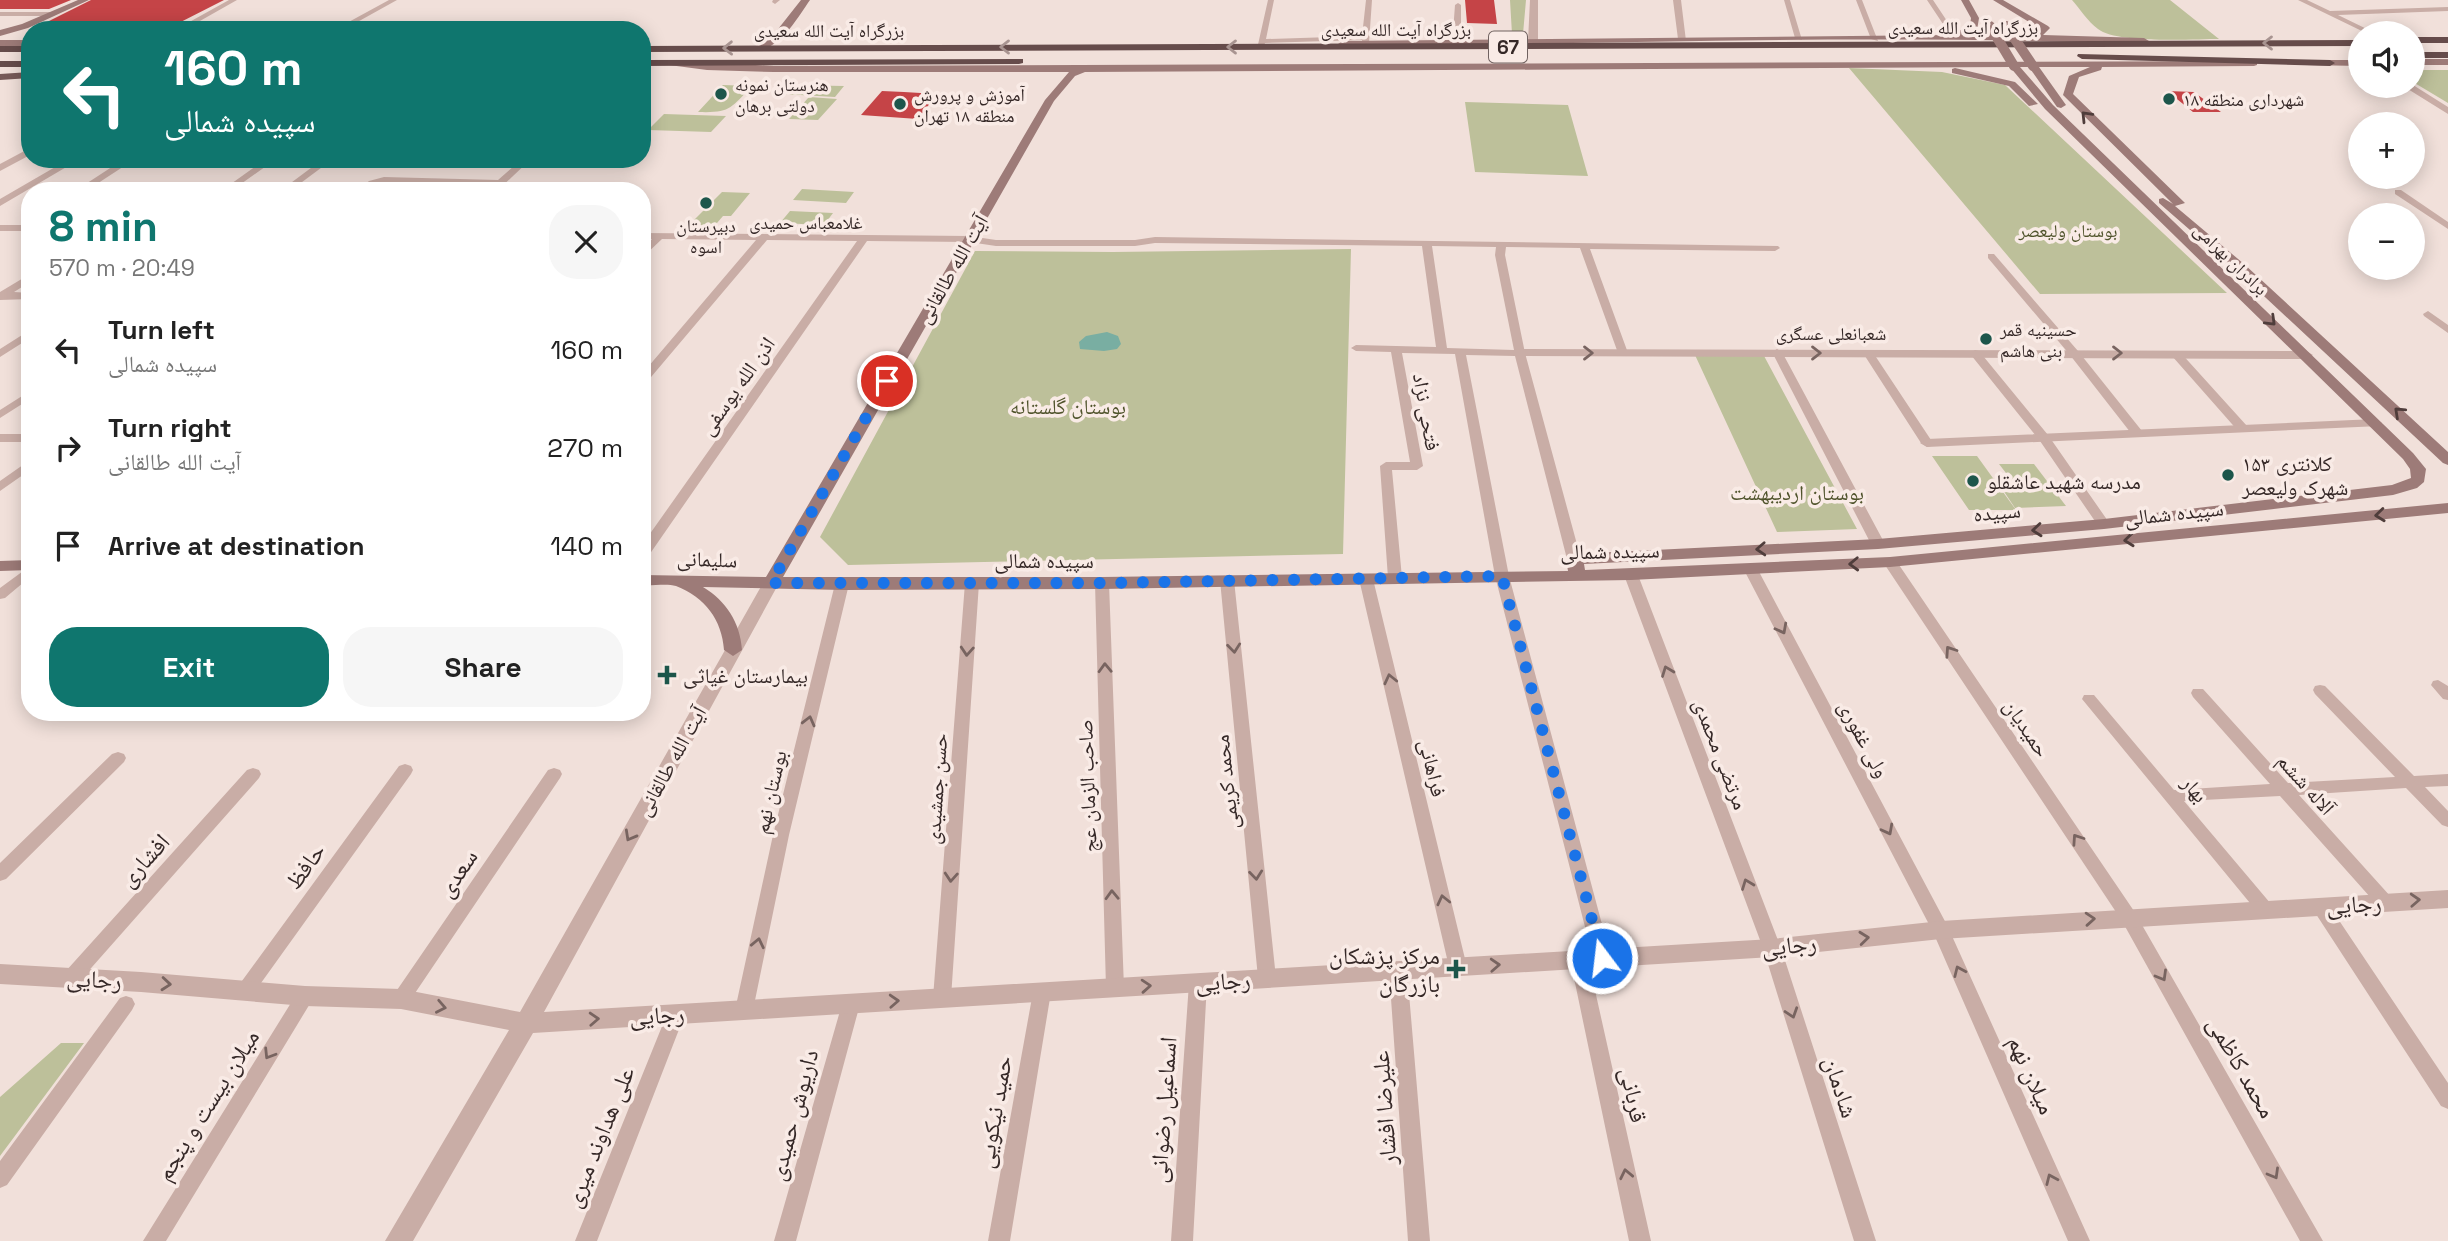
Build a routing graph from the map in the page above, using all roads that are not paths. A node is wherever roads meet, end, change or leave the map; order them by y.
1 (85, 0) edge
2 (97, 0) edge
3 (234, 0) edge
4 (394, 0) edge
5 (806, 0) edge
6 (817, 0) edge
7 (1271, 0) edge
8 (1369, 0) edge
9 (1534, 0) edge
10 (1677, 0) edge
11 (1787, 0) edge
12 (1859, 0) edge
13 (1930, 0) edge
14 (1965, 0) edge
15 (1975, 0) edge
16 (1985, 0) edge
17 (2301, 0) edge
18 (2392, 0) edge
19 (2441, 0) edge
20 (2448, 3) edge
21 (1994, 4) edge
22 (1458, 5) dead end
23 (2360, 5) dead end
24 (2448, 9) edge
25 (2412, 10) junction
26 (2371, 11) junction
27 (2330, 13) junction
28 (0, 14) edge
29 (53, 14) junction
30 (2022, 15) junction
31 (1999, 18) dead end
32 (33, 21) edge
33 (52, 21) edge
34 (195, 21) edge
35 (354, 21) edge
36 (2348, 22) edge
37 (21, 25) edge
38 (1974, 28) junction
39 (2, 32) edge
40 (21, 33) edge
41 (1954, 34) junction
42 (781, 35) junction
43 (1799, 38) junction
44 (1925, 38) junction
45 (1682, 39) junction
46 (1875, 39) junction
47 (1365, 41) junction
48 (1532, 41) junction
49 (2144, 41) junction
50 (2348, 41) edge
51 (1462, 42) junction
52 (2425, 42) edge
53 (2448, 42) edge
54 (0, 43) edge
55 (21, 43) edge
56 (2208, 43) junction
57 (1261, 44) junction
58 (1286, 47) junction
59 (759, 48) junction
60 (803, 48) junction
61 (0, 49) edge
62 (21, 49) edge
63 (651, 49) edge
64 (2348, 55) edge
65 (2425, 55) edge
66 (2448, 55) edge
67 (2077, 56) junction
68 (878, 62) junction
69 (2425, 62) edge
70 (2448, 62) edge
71 (651, 63) edge
72 (672, 63) junction
73 (2191, 63) junction
74 (2330, 63) junction
75 (2348, 63) edge
76 (0, 64) edge
77 (1882, 64) junction
78 (21, 66) edge
79 (774, 69) junction
80 (1010, 69) junction
81 (1084, 69) junction
82 (21, 70) edge
83 (0, 77) edge
84 (2012, 84) junction
85 (2068, 95) junction
86 (2425, 97) edge
87 (1050, 100) junction
88 (2448, 111) edge
89 (21, 156) edge
90 (0, 168) edge
91 (60, 168) edge
92 (116, 168) edge
93 (259, 168) edge
94 (316, 168) edge
95 (517, 168) edge
96 (36, 182) edge
97 (94, 182) edge
98 (238, 182) edge
99 (297, 182) edge
100 (374, 182) edge
101 (404, 182) edge
102 (502, 182) edge
103 (21, 191) edge
104 (2398, 192) dead end
105 (0, 203) edge
106 (21, 226) edge
107 (2448, 226) edge
108 (0, 228) edge
109 (17, 228) junction
110 (21, 228) edge
111 (651, 236) edge
112 (659, 236) junction
113 (764, 237) junction
114 (864, 238) junction
115 (969, 239) junction
116 (2188, 244) junction
117 (651, 245) edge
118 (1427, 245) junction
119 (1501, 246) junction
120 (1584, 246) junction
121 (1775, 248) dead end
122 (1991, 256) dead end
123 (2240, 267) junction
124 (21, 283) edge
125 (1, 296) edge
126 (21, 296) edge
127 (2428, 314) dead end
128 (2448, 330) edge
129 (21, 339) edge
130 (1356, 348) dead end
131 (1396, 348) junction
132 (1442, 351) junction
133 (1460, 351) junction
134 (1777, 352) junction
135 (1520, 353) junction
136 (1623, 353) junction
137 (1868, 353) junction
138 (1975, 353) junction
139 (2074, 353) junction
140 (0, 354) edge
141 (2176, 354) junction
142 (2306, 355) junction
143 (651, 370) edge
144 (21, 400) edge
145 (0, 415) edge
146 (2378, 426) junction
147 (2243, 429) junction
148 (2138, 434) junction
149 (0, 438) edge
150 (21, 438) edge
151 (2044, 438) junction
152 (2426, 438) junction
153 (1927, 443) joint
154 (2448, 453) edge
155 (2448, 460) edge
156 (21, 471) edge
157 (2419, 479) joint
158 (0, 487) edge
159 (2448, 508) edge
160 (2422, 510) junction
161 (2165, 517) junction
162 (2448, 517) edge
163 (2104, 524) junction
164 (1986, 534) junction
165 (2183, 535) junction
166 (651, 542) edge
167 (1878, 544) junction
168 (2000, 552) junction
169 (1890, 562) junction
170 (0, 566) edge
171 (21, 567) edge
172 (1576, 567) junction
173 (1750, 568) junction
174 (21, 575) edge
175 (1631, 575) junction
176 (1502, 576) junction
177 (1395, 578) junction
178 (1366, 579) junction
179 (651, 580) edge
180 (674, 580) junction
181 (1227, 580) junction
182 (771, 583) junction
183 (972, 583) junction
184 (1102, 583) junction
185 (842, 584) junction
186 (0, 595) edge
187 (733, 650) junction
188 (2320, 690) dead end
189 (2198, 693) dead end
190 (2089, 699) dead end
191 (118, 758) dead end
192 (405, 770) dead end
193 (253, 774) dead end
194 (554, 774) dead end
195 (2448, 779) edge
196 (2410, 782) junction
197 (2282, 790) junction
198 (2171, 796) junction
199 (2448, 821) edge
200 (0, 874) edge
201 (2448, 899) edge
202 (2385, 902) junction
203 (2320, 906) junction
204 (2266, 909) junction
205 (2129, 916) junction
206 (1941, 930) junction
207 (1772, 948) junction
208 (1602, 958) junction
209 (1579, 960) junction
210 (1458, 967) junction
211 (1398, 970) junction
212 (2, 976) edge
213 (71, 978) junction
214 (1267, 978) junction
215 (1198, 982) junction
216 (1115, 988) junction
217 (245, 991) junction
218 (1042, 992) junction
219 (305, 996) junction
220 (942, 998) junction
221 (401, 999) junction
222 (126, 1004) dead end
223 (851, 1004) junction
224 (744, 1010) junction
225 (676, 1014) junction
226 (526, 1023) junction
227 (2448, 1100) edge
228 (0, 1178) edge
229 (153, 1241) edge
230 (398, 1241) edge
231 (586, 1241) edge
232 (785, 1241) edge
233 (999, 1241) edge
234 (1182, 1241) edge
235 (1419, 1241) edge
236 (1640, 1241) edge
237 (1865, 1241) edge
238 (2079, 1241) edge
239 (2312, 1241) edge

1 - 29 main road
2 - 33 main road
3 - 34 street
4 - 35 street
5 - 42 main road
6 - 42 main road
7 - 57 street
8 - 47 street
9 - 48 street
10 - 45 street
11 - 43 street
12 - 46 street
13 - 41 street
14 - 38 main road
15 - 116 main road, برادران بهرامی, bridge
16 - 21 main road
17 - 27 street
18 - 25 street
19 - 20 street
21 - 30 main road
22 - 51 street
23 - 26 street
24 - 25 street
25 - 26 street
26 - 27 street
27 - 36 street
28 - 29 street
29 - 32 main road
30 - 38 main road
30 - 49 main road
31 - 123 main road, برادران بهرامی, bridge
37 - 39 main road
38 - 41 main road
39 - 40 main road
41 - 44 main road
42 - 59 main road
42 - 60 main road
43 - 45 main road
43 - 46 main road
44 - 46 main road
44 - 49 main road
45 - 48 main road
47 - 51 main road
47 - 57 street
47 - 58 main road
48 - 51 main road
49 - 56 main road
50 -> 56 highway, بزرگراه آیت الله سعیدی / 67
52 - 53 highway
54 - 55 main road
56 - 58 highway, بزرگراه آیت الله سعیدی / 67
57 - 58 highway, بزرگراه آیت الله سعیدی / 67
57 -> 60 highway, بزرگراه آیت الله سعیدی / 67
59 - 60 highway, بزرگراه آیت الله سعیدی / 67
59 -> 63 highway, بزرگراه آیت الله سعیدی / 67
61 - 62 highway
64 - 67 highway, بزرگراه آیت الله سعیدی / 67
65 - 66 highway
67 - 68 highway, بزرگراه آیت الله سعیدی / 67
67 - 74 highway
68 - 72 highway, بزرگراه آیت الله سعیدی / 67
68 - 79 highway
69 - 70 main road
71 - 72 highway, بزرگراه آیت الله سعیدی / 67
72 - 79 main road, بزرگراه آیت الله سعیدی
73 - 74 main road
73 - 77 main road
73 - 85 main road
74 - 75 main road
76 - 78 highway
77 - 81 main road, بزرگراه آیت الله سعیدی
77 - 84 main road
79 - 80 main road, بزرگراه آیت الله سعیدی
80 - 81 main road, بزرگراه آیت الله سعیدی
80 - 87 main road
81 - 87 main road, آیت الله طالقانی
82 - 83 main road
84 - 85 main road
84 - 116 main road
123 -> 85 main road
86 - 88 street
87 - 115 main road, آیت الله طالقانی
89 - 90 street
91 - 96 street
92 - 97 street
93 - 98 street
94 - 99 street
95 - 102 street
100 - 101 street
103 - 105 street
104 - 107 street
106 - 109 street
108 - 109 street
109 - 110 street
111 - 112 street, غلامعباس حمیدی
112 - 113 street, غلامعباس حمیدی
112 - 117 street
113 - 114 street, غلامعباس حمیدی
113 - 143 street
114 - 115 street, غلامعباس حمیدی
114 - 166 street, اذن الله یوسفی
115 - 118 street, غلامعباس حمیدی
115 - 182 main road, آیت الله طالقانی
116 -> 142 main road, برادران بهرامی
118 - 119 street, غلامعباس حمیدی
118 - 132 street
119 - 120 street, غلامعباس حمیدی
119 - 135 street
120 - 121 street, غلامعباس حمیدی
120 - 136 street
122 - 139 street
152 -> 123 main road, برادران بهرامی
124 - 125 street
125 - 126 street
127 - 128 street
129 - 140 street
130 - 131 street, شعبانعلی عسگری
131 - 132 street, شعبانعلی عسگری
131 - 177 street, فتحی نزاد
132 - 133 street, شعبانعلی عسگری
133 - 135 street, شعبانعلی عسگری
133 - 176 street
134 - 136 street, شعبانعلی عسگری
134 -> 137 street, شعبانعلی عسگری
134 - 167 street
135 -> 136 street, شعبانعلی عسگری
135 - 172 street
137 - 138 street, شعبانعلی عسگری
137 - 153 street
138 - 139 street, شعبانعلی عسگری
138 - 151 street
139 -> 141 street, شعبانعلی عسگری
139 - 148 street
141 - 142 street, شعبانعلی عسگری
141 - 147 street
142 - 146 main road, برادران بهرامی
144 - 145 street
146 - 147 street
146 - 152 main road
146 - 157 main road, برادران بهرامی
147 - 148 street
148 - 151 street
149 - 150 street
151 - 153 street
151 - 163 street
152 - 154 main road
152 - 155 main road, برادران بهرامی
156 - 158 street
157 - 161 main road, سپیده
159 - 160 main road, سپیده شمالی
160 - 162 main road
160 -> 165 main road, سپیده شمالی
161 - 163 main road, سپیده
161 - 165 main road
163 -> 164 main road, سپیده
164 - 167 main road, سپیده
164 - 168 main road
165 -> 168 main road, سپیده شمالی
167 -> 172 main road, سپیده
168 - 169 main road, سپیده شمالی
169 -> 173 main road, سپیده شمالی
205 -> 169 street, حمیدیان
170 - 171 main road
172 - 175 main road, سپیده شمالی
172 - 176 main road, سپیده شمالی
173 - 175 main road, سپیده شمالی
173 -> 206 street, ولی غفوری
174 - 186 street
207 -> 175 street, مرتضی محمدی
176 - 177 main road, سپیده شمالی
176 - 208 street
177 - 178 main road, سپیده شمالی
178 - 181 main road, سپیده شمالی
210 -> 178 street, فراهانی
179 - 180 main road, سلیمانی
180 - 182 main road, سلیمانی
180 - 187 main road
181 - 184 main road, سپیده شمالی
181 -> 214 street, محمد کریمی
182 - 185 main road, سپیده شمالی
182 - 187 street, آیت الله طالقانی
183 - 184 main road, سپیده شمالی
183 - 185 main road, سپیده شمالی
183 -> 220 street, حسن جمشیدی
216 -> 184 street, صاحب الزمان عج
224 -> 185 street, بوستان نهم
187 -> 226 street, آیت الله طالقانی
188 - 196 street
189 - 197 street, آلاله ششم
190 - 198 street, بهار
191 - 200 street
192 - 217 street, حافظ
193 - 213 street, افشاری
194 - 221 street, سعدی
195 - 196 street
196 - 197 street
196 - 199 street
197 - 198 street
197 - 202 street, آلاله ششم
198 - 204 street, بهار
202 -> 201 street, رجایی
202 - 203 street, رجایی
203 - 204 street, رجایی
203 - 227 street
204 - 205 street, رجایی
206 -> 205 street, رجایی
205 -> 239 street, محمد کاظمی
207 -> 206 street, رجایی
238 -> 206 street, میلان نهم
207 - 208 street, رجایی
207 -> 237 street, شادمان
208 - 209 street, رجایی
210 -> 209 street, رجایی
236 -> 209 street, قربانی
210 - 211 street, رجایی
211 - 214 street, رجایی
211 - 235 street, علیرضا افشار
212 - 213 street, رجایی
213 -> 217 street, رجایی
214 - 215 street, رجایی
216 -> 215 street, رجایی
215 - 234 street, اسماعیل رضوانی
216 - 218 street, رجایی
217 - 219 street, رجایی
218 - 220 street, رجایی
218 - 233 street, حمید نیکویی
219 - 221 street, رجایی
219 -> 229 street, میلان بیست و پنجم
223 -> 220 street, رجایی
221 -> 226 street, رجایی
222 - 228 street
223 - 224 street, رجایی
223 - 232 street, داریوش حمیدی
224 - 225 street, رجایی
226 -> 225 street, رجایی
225 - 231 street, علی هداوند میری
226 - 230 street, آیت الله طالقانی

